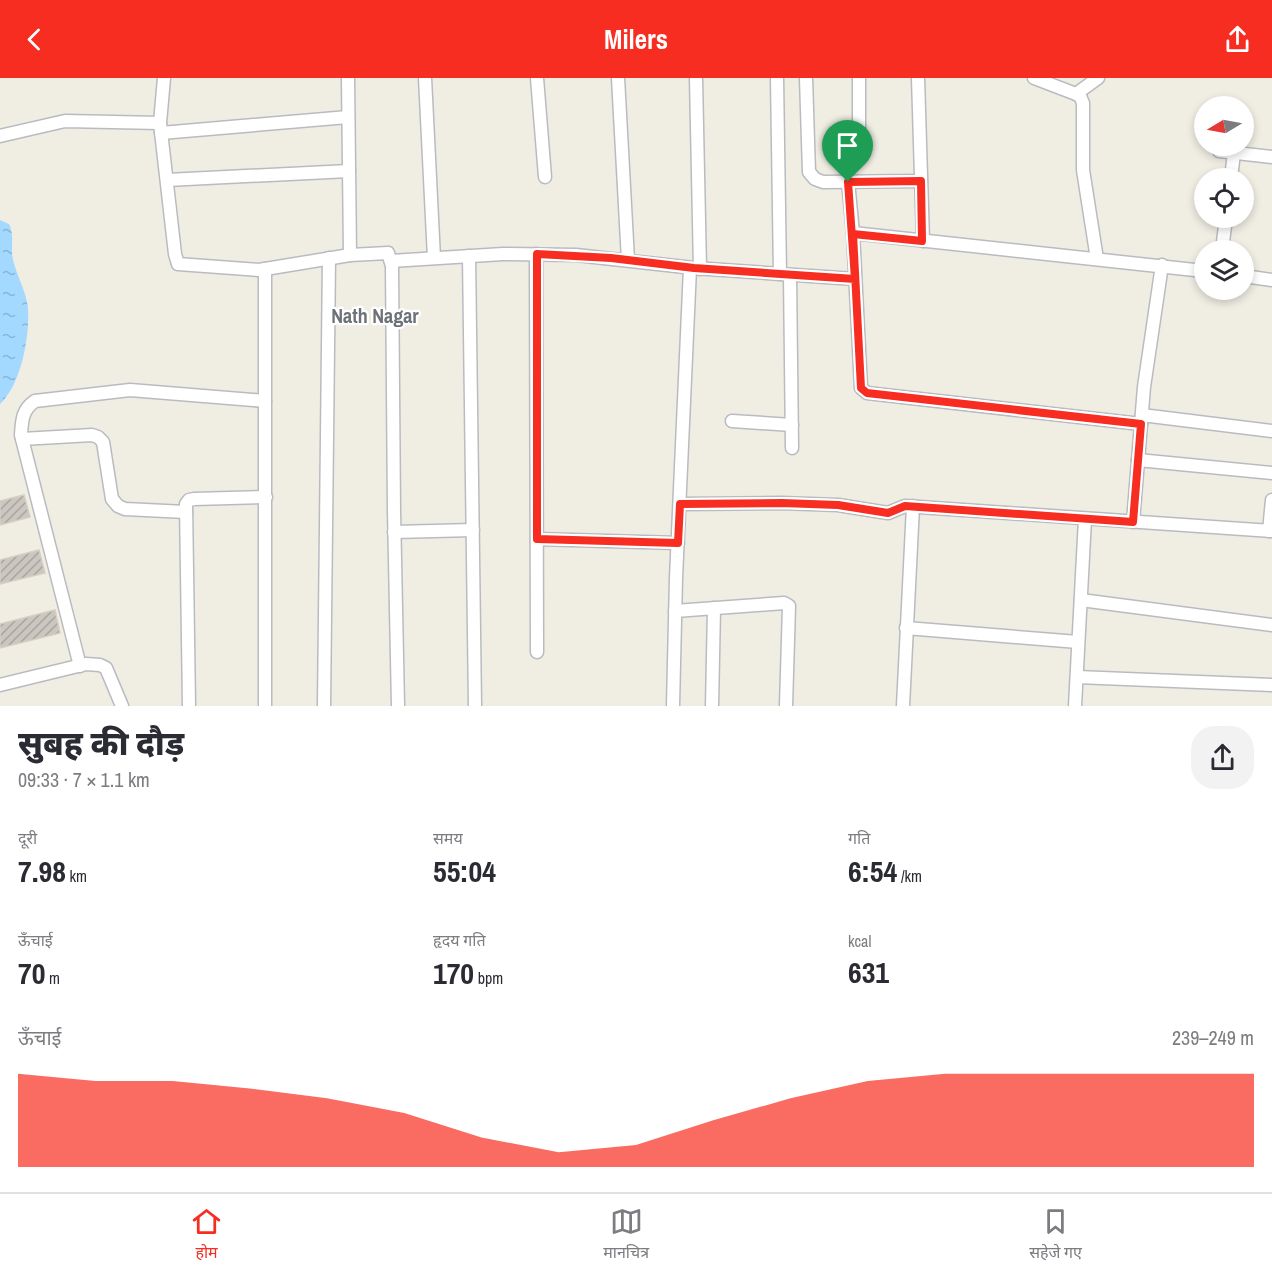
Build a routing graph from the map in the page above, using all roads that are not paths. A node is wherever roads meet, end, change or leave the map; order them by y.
1 (164, 78) edge
2 (348, 78) edge
3 (425, 78) edge
4 (537, 78) edge
5 (618, 78) edge
6 (696, 78) edge
7 (777, 78) edge
8 (806, 78) edge
9 (859, 78) edge
10 (918, 78) edge
11 (1034, 78) edge
12 (1098, 78) edge
13 (1076, 94) junction
14 (348, 117) junction
15 (161, 128) junction
16 (0, 136) edge
17 (859, 151) dead end
18 (1254, 155) edge
19 (1272, 157) edge
20 (349, 171) junction
21 (545, 177) dead end
22 (167, 180) junction
23 (921, 181) junction
24 (848, 182) junction
25 (853, 234) junction
26 (922, 241) junction
27 (537, 254) junction
28 (350, 255) junction
29 (469, 256) junction
30 (329, 258) junction
31 (434, 258) junction
32 (1097, 259) junction
33 (628, 260) junction
34 (390, 261) junction
35 (1162, 265) junction
36 (695, 268) junction
37 (265, 269) junction
38 (1194, 270) edge
39 (785, 274) junction
40 (1254, 277) edge
41 (855, 279) junction
42 (1272, 280) edge
43 (265, 401) junction
44 (1142, 419) junction
45 (732, 421) dead end
46 (792, 425) junction
47 (1272, 431) edge
48 (22, 439) junction
49 (792, 448) dead end
50 (1138, 460) junction
51 (1272, 473) edge
52 (266, 497) junction
53 (1272, 500) edge
54 (680, 504) junction
55 (913, 506) junction
56 (186, 512) junction
57 (1085, 519) junction
58 (1133, 522) junction
59 (473, 530) junction
60 (1270, 531) edge
61 (394, 532) junction
62 (537, 539) junction
63 (678, 543) junction
64 (1081, 600) junction
65 (714, 608) junction
66 (675, 611) junction
67 (1272, 625) edge
68 (906, 628) junction
69 (1078, 642) junction
70 (537, 652) dead end
71 (80, 666) junction
72 (1077, 677) junction
73 (0, 685) edge
74 (1272, 685) edge
75 (122, 706) edge
76 (189, 706) edge
77 (265, 706) edge
78 (324, 706) edge
79 (398, 706) edge
80 (475, 706) edge
81 (672, 706) edge
82 (712, 706) edge
83 (786, 706) edge
84 (903, 706) edge
85 (1075, 706) edge

1 - 15 street
2 - 14 street
3 - 31 street
4 - 21 street
5 - 33 street
6 - 36 street
7 - 39 street
8 - 24 street
9 - 17 street
10 - 23 street
11 - 13 street
12 - 13 street
13 - 32 street
14 - 15 street
14 - 20 street
15 - 16 street
15 - 22 street
18 - 19 street
20 - 22 street
20 - 28 street
22 - 37 street
23 - 24 street
23 - 26 street
24 - 25 street
25 - 26 street
25 - 41 street
26 - 32 street
27 - 29 street
27 - 33 street
27 - 62 street
28 - 30 street
28 - 34 street
29 - 31 street
29 - 59 street
30 - 37 street
30 - 78 street
31 - 34 street
32 - 35 street
33 - 36 street
34 - 61 street
35 - 38 street
35 - 44 street
36 - 39 street
36 - 54 street
37 - 43 street
39 - 41 street
39 - 46 street
40 - 42 street
41 - 44 street
43 - 48 street
43 - 52 street
44 - 47 street
44 - 50 street
45 - 46 street
46 - 49 street
48 - 56 street
48 - 71 street
50 - 51 street
50 - 58 street
52 - 56 street
52 - 77 street
53 - 60 street
54 - 55 street
54 - 63 street
55 - 57 street
55 - 68 street
56 - 76 street
57 - 58 street
57 - 64 street
58 - 60 street
59 - 61 street
59 - 80 street
61 - 79 street
62 - 63 street
62 - 70 street
63 - 66 street
64 - 67 street
64 - 69 street
65 - 66 street
65 - 82 street
65 - 83 street
66 - 81 street
68 - 69 street
68 - 84 street
69 - 72 street
71 - 73 street
71 - 75 street
72 - 74 street
72 - 85 street

